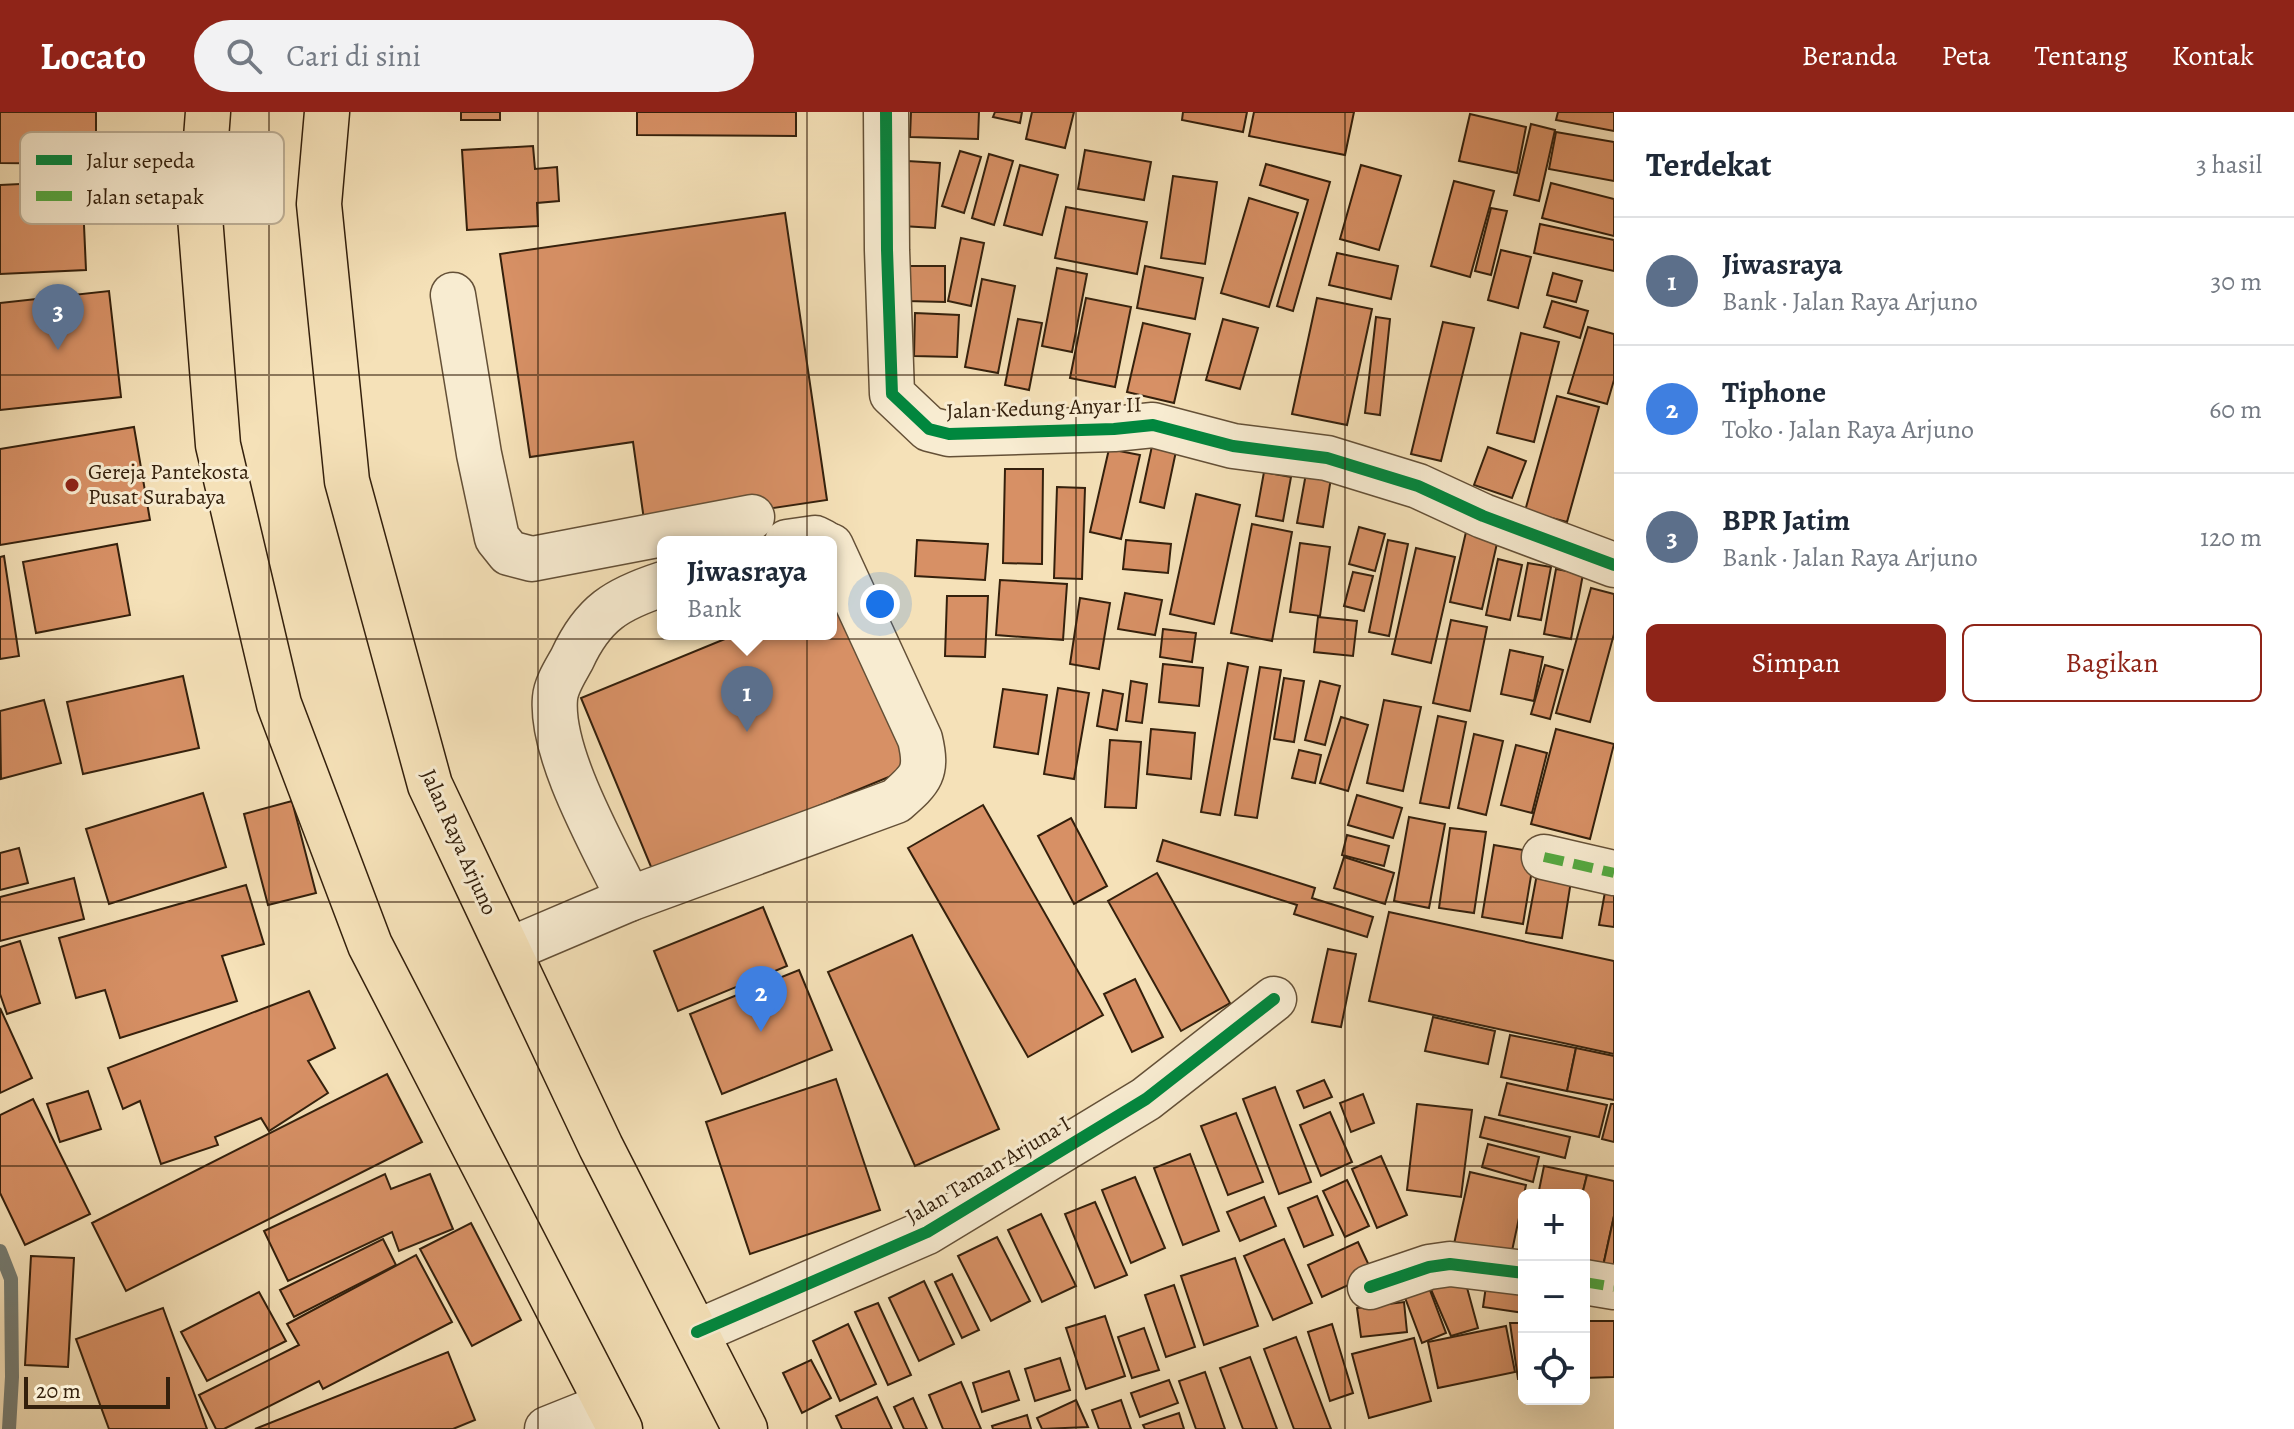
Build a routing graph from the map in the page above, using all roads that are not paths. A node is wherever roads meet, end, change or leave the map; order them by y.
1 (208, 112) edge
2 (327, 112) edge
3 (886, 112) edge
4 (206, 132) edge
5 (201, 224) edge
6 (453, 295) dead end
7 (752, 517) dead end
8 (571, 551) junction
9 (837, 559) edge
10 (1614, 565) edge
11 (644, 590) edge
12 (1544, 857) dead end
13 (1614, 873) edge
14 (629, 899) junction
15 (509, 950) junction
16 (1274, 999) dead end
17 (1518, 1272) edge
18 (1590, 1283) edge
19 (1370, 1287) dead end
20 (1614, 1287) edge
21 (697, 1332) junction
22 (614, 1417) edge
23 (547, 1429) edge
24 (745, 1429) edge

1 - 4 highway
2 - 15 highway, Jalan Raya Arjuno
3 - 10 street, Jalan Kedung Anyar II
5 - 22 highway
6 - 8 street
7 - 8 street
8 - 11 street
9 - 14 street
11 - 14 street
12 - 13 street
14 - 15 street
15 - 21 highway, Jalan Raya Arjuno
16 - 21 street, Jalan Taman Arjuna I
17 - 19 street
18 - 20 street
21 - 24 highway, Jalan Raya Arjuno
22 - 23 street

